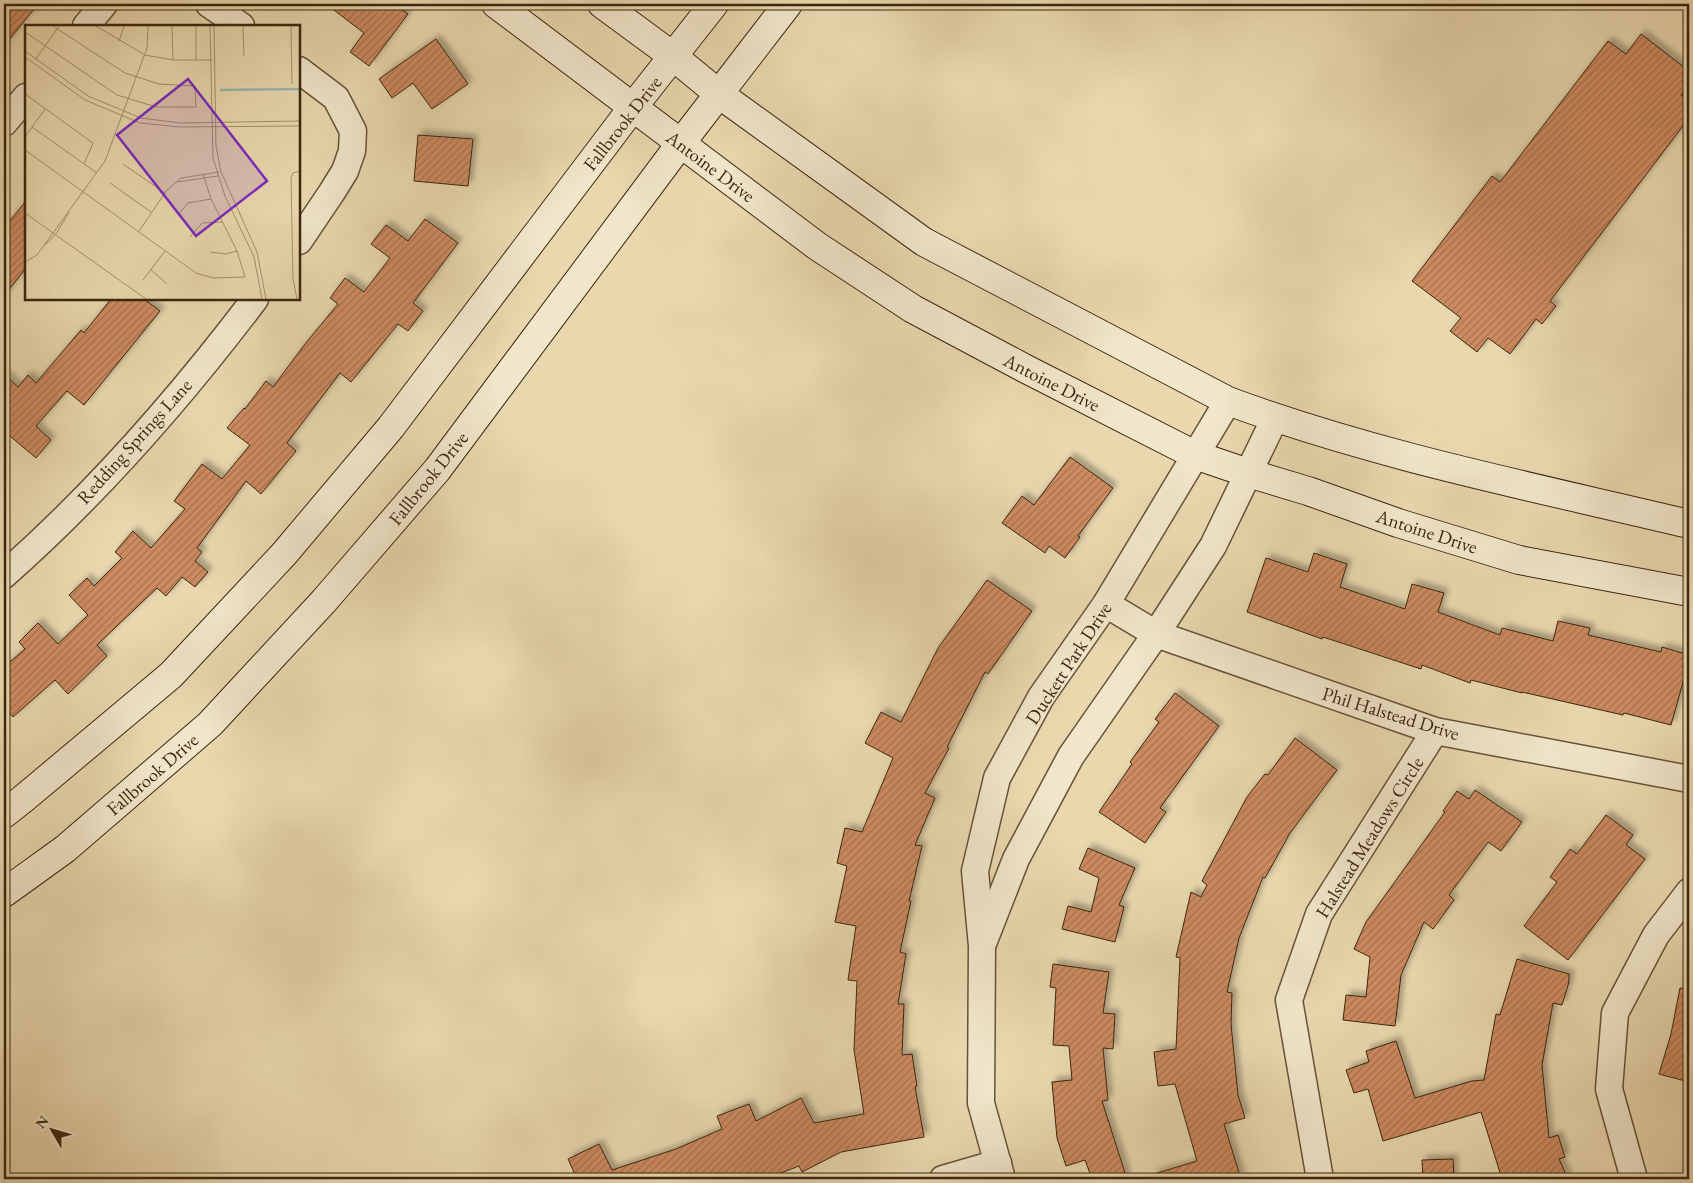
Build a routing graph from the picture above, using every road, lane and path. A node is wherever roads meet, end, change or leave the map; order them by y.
1 (104, 4) edge
2 (209, 4) edge
3 (496, 4) edge
4 (602, 4) edge
5 (714, 4) edge
6 (788, 4) edge
7 (87, 25) edge
8 (240, 25) edge
9 (674, 57) junction
10 (300, 71) edge
11 (719, 94) junction
12 (25, 98) edge
13 (633, 107) junction
14 (4, 123) edge
15 (681, 143) junction
16 (300, 239) edge
17 (254, 300) edge
18 (1228, 401) junction
19 (1274, 418) junction
20 (1195, 455) junction
21 (1248, 473) junction
22 (1689, 524) edge
23 (4, 575) edge
24 (1689, 592) edge
25 (1106, 604) junction
26 (1156, 634) junction
27 (1435, 731) junction
28 (1689, 779) edge
29 (4, 814) edge
30 (1689, 892) edge
31 (4, 893) edge
32 (982, 946) junction
33 (1000, 1171) edge
34 (943, 1179) edge
35 (1320, 1179) edge
36 (1634, 1179) edge

1 - 7 street
2 - 8 street
3 - 13 main road, Antoine Drive
4 - 9 main road
5 - 9 main road, Fallbrook Drive
6 - 11 main road, Fallbrook Drive
9 - 11 main road
9 - 13 main road, Fallbrook Drive
10 - 16 street
11 - 15 main road, Fallbrook Drive
11 - 18 main road
12 - 14 street
13 - 15 main road, Antoine Drive
13 - 29 main road, Fallbrook Drive
15 - 20 main road, Antoine Drive
15 - 31 main road, Fallbrook Drive
17 - 23 street, Redding Springs Lane
18 - 19 main road
18 - 20 street, Duckett Park Drive
19 - 21 street, Duckett Park Drive
19 - 22 main road
20 - 21 main road, Antoine Drive
20 - 25 street, Duckett Park Drive
21 - 24 main road, Antoine Drive
21 - 26 street, Duckett Park Drive
25 - 26 street, Phil Halstead Drive
25 - 32 street, Duckett Park Drive
26 - 27 street, Phil Halstead Drive
26 - 32 street, Duckett Park Drive
27 - 28 street, Phil Halstead Drive
27 - 35 street, Halstead Meadows Circle
30 - 36 street
32 - 33 street, Duckett Park Drive
33 - 34 street

